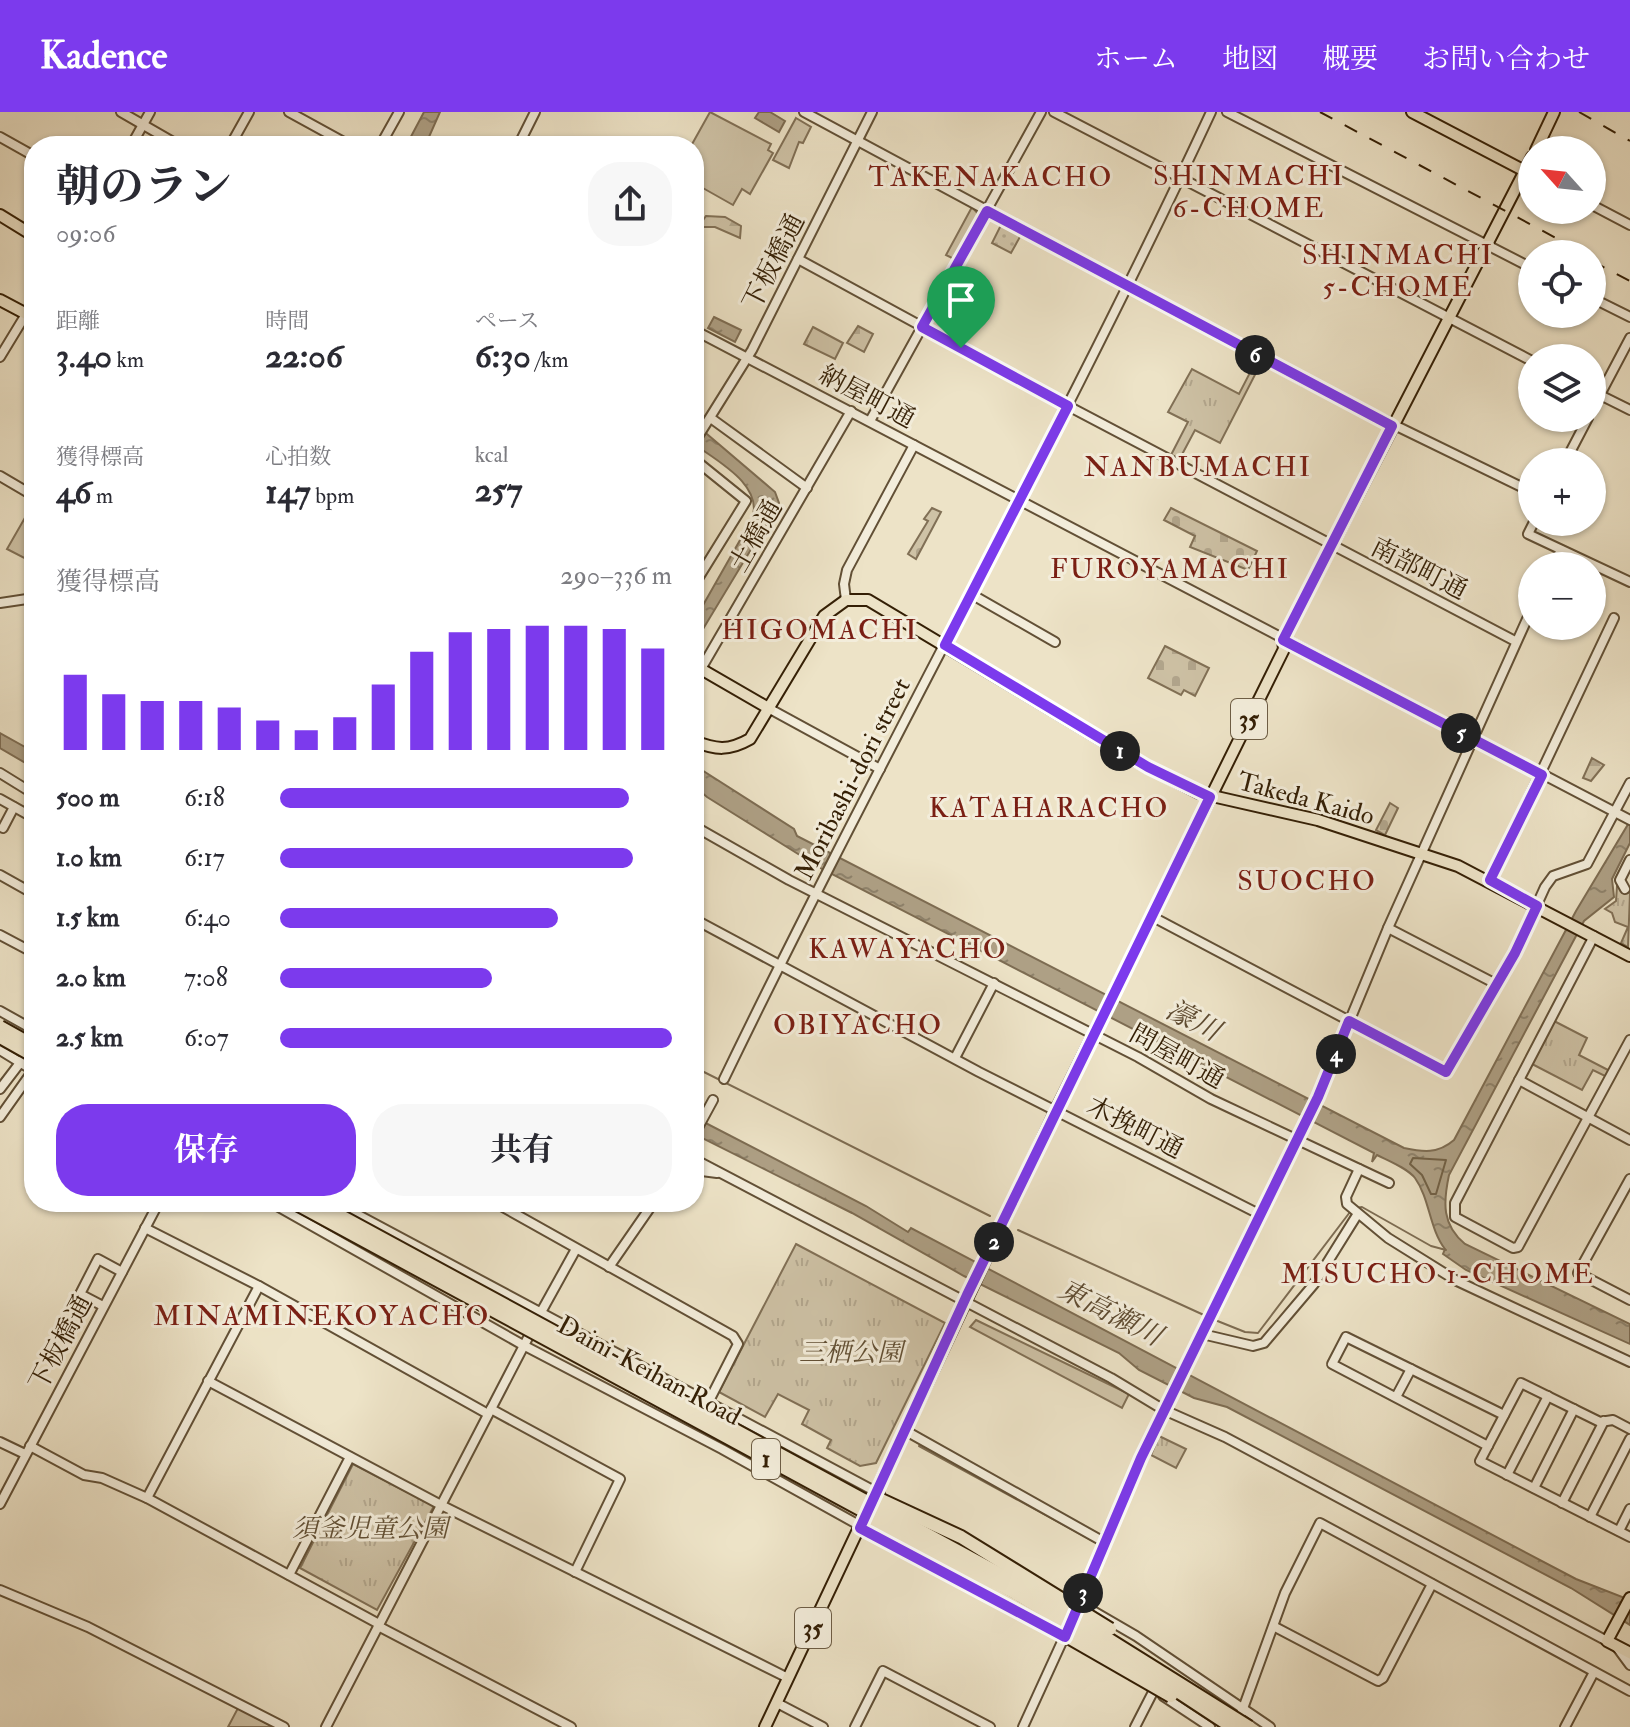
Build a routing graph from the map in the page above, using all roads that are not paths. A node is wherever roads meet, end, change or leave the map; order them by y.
1 (121, 112) edge
2 (150, 112) edge
3 (249, 112) edge
4 (289, 112) edge
5 (399, 112) edge
6 (535, 112) edge
7 (804, 112) edge
8 (872, 112) edge
9 (1041, 112) edge
10 (1054, 112) edge
11 (1211, 112) edge
12 (1227, 112) edge
13 (1412, 112) edge
14 (1554, 112) edge
15 (142, 125) junction
16 (136, 136) edge
17 (162, 136) edge
18 (236, 136) edge
19 (333, 136) edge
20 (386, 136) edge
21 (523, 136) edge
22 (1543, 136) edge
23 (0, 137) edge
24 (857, 143) junction
25 (24, 150) edge
26 (1518, 168) edge
27 (1180, 180) junction
28 (1518, 190) edge
29 (987, 211) junction
30 (1606, 212) edge
31 (0, 215) edge
32 (1630, 225) edge
33 (24, 230) edge
34 (1485, 244) junction
35 (798, 259) junction
36 (1518, 261) edge
37 (1127, 287) junction
38 (0, 300) edge
39 (1606, 305) edge
40 (24, 313) edge
41 (1630, 317) edge
42 (1447, 318) junction
43 (24, 324) edge
44 (922, 327) junction
45 (704, 335) edge
46 (1630, 338) edge
47 (1518, 354) edge
48 (747, 355) junction
49 (0, 357) edge
50 (1606, 377) edge
51 (1606, 398) edge
52 (1068, 406) junction
53 (1630, 410) edge
54 (851, 411) junction
55 (712, 419) junction
56 (870, 421) junction
57 (1392, 426) junction
58 (704, 428) edge
59 (914, 445) junction
60 (704, 467) edge
61 (0, 476) edge
62 (1518, 485) edge
63 (807, 488) junction
64 (24, 490) edge
65 (1019, 502) junction
66 (1532, 536) edge
67 (1332, 545) junction
68 (1561, 550) joint
69 (704, 568) edge
70 (1630, 582) edge
71 (971, 594) junction
72 (24, 599) edge
73 (846, 600) junction
74 (0, 603) edge
75 (1614, 618) dead end
76 (1518, 635) edge
77 (1283, 640) junction
78 (1515, 641) junction
79 (1055, 642) dead end
80 (945, 645) junction
81 (704, 657) edge
82 (704, 670) edge
83 (770, 709) junction
84 (1472, 740) junction
85 (704, 745) edge
86 (880, 769) junction
87 (0, 773) edge
88 (1542, 775) junction
89 (1630, 783) edge
90 (24, 788) edge
91 (1210, 797) junction
92 (0, 799) edge
93 (14, 807) junction
94 (24, 812) edge
95 (1615, 813) junction
96 (1627, 819) edge
97 (3, 828) dead end
98 (704, 831) edge
99 (1420, 855) junction
100 (1630, 860) edge
101 (0, 875) edge
102 (1490, 880) junction
103 (24, 888) edge
104 (1625, 889) dead end
105 (817, 893) junction
106 (1537, 906) junction
107 (1151, 916) junction
108 (704, 924) edge
109 (1388, 928) junction
110 (0, 935) edge
111 (1592, 935) junction
112 (24, 948) edge
113 (1630, 956) edge
114 (781, 966) junction
115 (994, 983) junction
116 (1496, 984) junction
117 (0, 1011) edge
118 (1349, 1021) junction
119 (24, 1024) edge
120 (0, 1027) edge
121 (1093, 1034) junction
122 (0, 1037) edge
123 (24, 1040) edge
124 (1630, 1040) edge
125 (0, 1050) edge
126 (24, 1050) edge
127 (24, 1058) edge
128 (955, 1058) junction
129 (21, 1062) junction
130 (24, 1064) edge
131 (724, 1079) dead end
132 (1519, 1080) junction
133 (24, 1084) edge
134 (0, 1089) edge
135 (711, 1102) dead end
136 (1056, 1110) junction
137 (704, 1116) edge
138 (0, 1117) edge
139 (1589, 1119) junction
140 (1297, 1139) junction
141 (1630, 1140) edge
142 (704, 1164) edge
143 (1359, 1169) junction
144 (704, 1171) edge
145 (720, 1173) junction
146 (1630, 1179) edge
147 (1389, 1183) dead end
148 (154, 1212) edge
149 (288, 1212) edge
150 (312, 1212) edge
151 (333, 1212) edge
152 (353, 1212) edge
153 (511, 1212) edge
154 (647, 1212) edge
155 (1354, 1212) junction
156 (1261, 1215) junction
157 (145, 1228) junction
158 (576, 1249) junction
159 (609, 1267) junction
160 (122, 1272) junction
161 (259, 1286) junction
162 (966, 1298) junction
163 (1630, 1300) edge
164 (103, 1306) junction
165 (541, 1312) junction
166 (1204, 1329) junction
167 (523, 1345) junction
168 (1630, 1362) edge
169 (1411, 1369) junction
170 (208, 1381) junction
171 (1548, 1396) junction
172 (1396, 1397) junction
173 (709, 1401) junction
174 (1574, 1409) junction
175 (1164, 1410) junction
176 (489, 1412) junction
177 (1504, 1415) junction
178 (1604, 1421) junction
179 (1630, 1429) edge
180 (906, 1431) junction
181 (1630, 1439) edge
182 (0, 1442) edge
183 (1488, 1446) junction
184 (28, 1450) junction
185 (350, 1457) junction
186 (1507, 1475) junction
187 (814, 1478) junction
188 (1534, 1488) junction
189 (877, 1493) junction
190 (147, 1498) junction
191 (1562, 1503) junction
192 (0, 1504) edge
193 (441, 1505) junction
194 (1630, 1509) edge
195 (1590, 1517) junction
196 (860, 1528) junction
197 (1619, 1531) junction
198 (1630, 1537) edge
199 (1104, 1542) junction
200 (575, 1572) junction
201 (289, 1575) junction
202 (1432, 1584) junction
203 (0, 1590) edge
204 (1630, 1598) edge
205 (1079, 1603) junction
206 (378, 1625) junction
207 (1275, 1627) junction
208 (1065, 1637) junction
209 (1611, 1641) junction
210 (1630, 1653) edge
211 (1630, 1665) edge
212 (1594, 1672) junction
213 (788, 1678) junction
214 (1154, 1690) junction
215 (1630, 1691) edge
216 (777, 1703) junction
217 (1244, 1709) junction
218 (284, 1727) edge
219 (326, 1727) edge
220 (571, 1727) edge
221 (765, 1727) edge
222 (823, 1727) edge
223 (855, 1727) edge
224 (990, 1727) edge
225 (1023, 1727) edge
226 (1135, 1727) edge
227 (1210, 1727) edge
228 (1217, 1727) edge
229 (1234, 1727) edge
230 (1249, 1727) edge
231 (1257, 1727) edge
232 (1270, 1727) edge
233 (1565, 1727) edge

1 - 15 street
2 - 15 street
3 - 18 street
4 - 19 street
5 - 20 street
6 - 21 street
7 - 24 street
8 - 24 street, 下板橋通
9 - 29 street
10 - 27 street
11 - 27 street, Moribashi-dori street
12 - 34 street
13 - 26 main road
14 - 22 main road
15 - 16 street
15 - 17 street
23 - 25 street
24 - 29 street
24 - 35 street, 下板橋通
27 - 37 street, Moribashi-dori street
27 - 42 street
28 - 34 main road, 35
29 - 37 street
29 - 44 street
30 - 32 street
31 - 33 main road
34 - 36 street
34 - 42 main road, 35
35 - 44 street, 南部町通
35 - 48 street, 下板橋通
37 - 52 street, Moribashi-dori street
37 - 57 street
38 - 40 main road
39 - 41 street
42 - 47 street
42 - 57 main road, 35
43 - 49 street
44 - 52 street, 南部町通
44 - 56 street
45 - 48 street, 納屋町通
46 - 50 street
48 - 54 street, 納屋町通
48 - 55 street, 下板橋通
51 - 53 street
52 - 65 street, Moribashi-dori street
52 - 67 street, 南部町通
54 - 56 street, 納屋町通
54 - 63 street, 土橋通
55 - 58 street, 下板橋通
55 - 63 street
56 - 59 street, 納屋町通
57 - 62 street
57 - 67 main road, 35
59 - 65 street, 納屋町通
59 - 73 street
60 - 69 street
61 - 64 street
63 - 81 street, 土橋通
65 - 71 street, Moribashi-dori street
65 - 77 street, 納屋町通
66 - 68 street
67 - 77 main road, 35
67 - 78 street, 南部町通
68 - 70 street
71 - 79 street
71 - 80 street, Moribashi-dori street
72 - 74 street
73 - 80 main road, Takeda Kaido
73 - 83 main road
75 - 88 street
76 - 78 street
77 - 84 street, 納屋町通
77 - 91 main road, 35
78 - 84 street
80 - 86 street, Moribashi-dori street
80 - 91 main road, Takeda Kaido
82 - 83 main road
83 - 85 main road
83 - 86 street
84 - 88 street, 納屋町通
84 - 99 street
86 - 105 street, Moribashi-dori street
87 - 90 street
88 - 95 street, 納屋町通
88 - 102 street
89 - 95 street
91 - 99 main road, Takeda Kaido
91 - 107 main road, 35
92 - 93 street
93 - 94 street
93 - 97 street
95 - 96 street
95 - 106 street
98 - 105 street, 問屋町通
99 - 102 main road, Takeda Kaido
99 - 109 street
100 - 104 street
101 - 103 street
102 - 106 main road, Takeda Kaido
105 - 114 street, Moribashi-dori street
105 - 115 street, 問屋町通
106 - 111 main road, Takeda Kaido
106 - 116 street
107 - 118 street
107 - 121 main road, 35
108 - 114 street, 木挽町通
109 - 116 street
109 - 118 street
110 - 112 street
111 - 113 main road, Takeda Kaido
111 - 132 street
114 - 128 street, 木挽町通
114 - 131 street, Moribashi-dori street
115 - 121 street, 問屋町通
115 - 128 street
116 - 118 street
117 - 119 street
118 - 140 street
120 - 123 highway, bridge
121 - 136 main road, 35
121 - 140 street, 問屋町通
122 - 126 highway, bridge
124 - 139 street
125 - 129 street
127 - 129 street
128 - 136 street, 木挽町通
129 - 130 street
129 - 134 street
132 - 139 street
132 - 139 street
133 - 138 street
135 - 137 street
136 - 156 street, 木挽町通
136 - 162 main road, 35
139 - 141 street
140 - 143 street, 問屋町通
140 - 156 street
142 - 145 street
143 - 147 street, 問屋町通
143 - 155 street
144 - 145 street
145 - 162 street
146 - 163 street
148 - 157 street, 下板橋通
149 - 167 street
150 - 187 highway, Daini-Keihan Road / 1, bridge
151 - 187 highway, Daini-Keihan Road / 1, bridge
152 - 165 street
153 - 158 street
154 - 159 street
155 - 166 street
155 - 168 street
156 - 166 street
157 - 160 street, 下板橋通
157 - 161 street
158 - 159 street
158 - 165 street
159 - 173 street
160 - 164 street, 下板橋通
160 - 164 street
161 - 170 street
161 - 176 street
162 - 175 street
162 - 180 main road, 35
164 - 184 street, 下板橋通
165 - 167 street
165 - 173 street
166 - 175 street
167 - 176 street
167 - 196 street
169 - 172 street
169 - 172 street
169 - 177 street
170 - 185 street
170 - 190 street
171 - 174 street
171 - 177 street
171 - 186 street
172 - 183 street
173 - 189 street
174 - 178 street
174 - 188 street
175 - 199 street
175 - 209 street
176 - 193 street
176 - 200 street
177 - 183 street
178 - 179 street
178 - 191 street
180 - 189 main road, 35
180 - 199 street
181 - 195 street
182 - 184 street
183 - 186 street
184 - 190 street
184 - 192 street, 下板橋通
185 - 193 street
185 - 201 street
186 - 188 street
187 - 228 highway, bridge
187 - 229 highway, Daini-Keihan Road / 1, bridge
187 - 230 highway, Daini-Keihan Road / 1, bridge
187 - 231 highway, bridge
188 - 191 street
189 - 196 main road, 35
189 - 205 street
190 - 201 street
191 - 195 street
193 - 200 street
193 - 206 street
194 - 197 street
195 - 197 street
196 - 208 street
196 - 213 main road, 35
197 - 198 street
199 - 205 street
200 - 213 street
201 - 206 street
202 - 207 street
202 - 207 street
202 - 212 street
203 - 218 street
204 - 209 main road
205 - 208 street
205 - 217 street
206 - 219 street
206 - 220 street
207 - 217 street
208 - 214 street
208 - 225 street
209 - 210 main road
209 - 211 street
212 - 215 street
212 - 233 street
213 - 216 main road, 35
214 - 226 street
214 - 227 street
216 - 221 main road, 35
216 - 222 street
217 - 229 street
217 - 232 street
223 - 224 street

